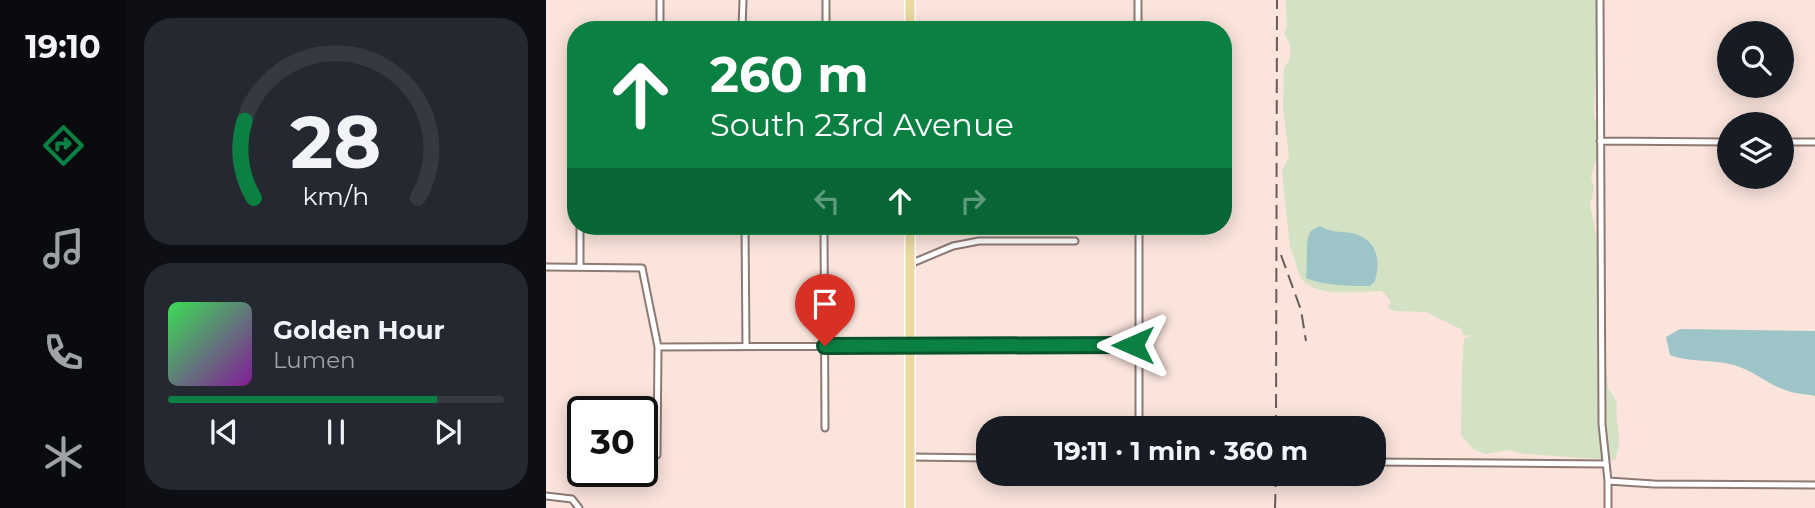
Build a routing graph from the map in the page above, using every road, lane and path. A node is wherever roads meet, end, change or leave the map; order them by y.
1 (660, 0) edge
2 (743, 0) edge
3 (826, 0) edge
4 (910, 0) edge
5 (1138, 0) edge
6 (1600, 0) edge
7 (660, 21) edge
8 (743, 21) edge
9 (826, 21) edge
10 (910, 21) edge
11 (1138, 21) edge
12 (1600, 141) junction
13 (1717, 142) edge
14 (1794, 142) edge
15 (1815, 142) edge
16 (580, 235) edge
17 (746, 235) edge
18 (824, 235) edge
19 (910, 235) edge
20 (1139, 235) edge
21 (1075, 241) dead end
22 (910, 264) junction
23 (546, 267) edge
24 (580, 267) junction
25 (1133, 345) dead end
26 (746, 346) junction
27 (825, 346) junction
28 (910, 346) junction
29 (657, 347) junction
30 (657, 396) edge
31 (1139, 416) edge
32 (825, 428) dead end
33 (910, 457) junction
34 (976, 458) edge
35 (1386, 462) edge
36 (1606, 464) junction
37 (1608, 481) junction
38 (1815, 485) edge
39 (546, 496) edge
40 (579, 508) edge
41 (910, 508) edge
42 (1608, 508) edge

1 - 7 street
2 - 8 street
3 - 9 street
4 - 10 main road
5 - 11 street
6 - 12 street
12 - 13 street
12 - 36 street
14 - 15 street
16 - 24 street
17 - 26 street
18 - 27 street
19 - 22 main road
20 - 31 street
21 - 22 street
22 - 28 main road
23 - 24 street
24 - 29 street
25 - 28 street
26 - 27 street
26 - 29 street
27 - 28 street
27 - 32 street
28 - 33 main road
29 - 30 street
33 - 34 street
33 - 41 main road
35 - 36 street
36 - 37 street
37 - 38 street
37 - 42 street
39 - 40 street

